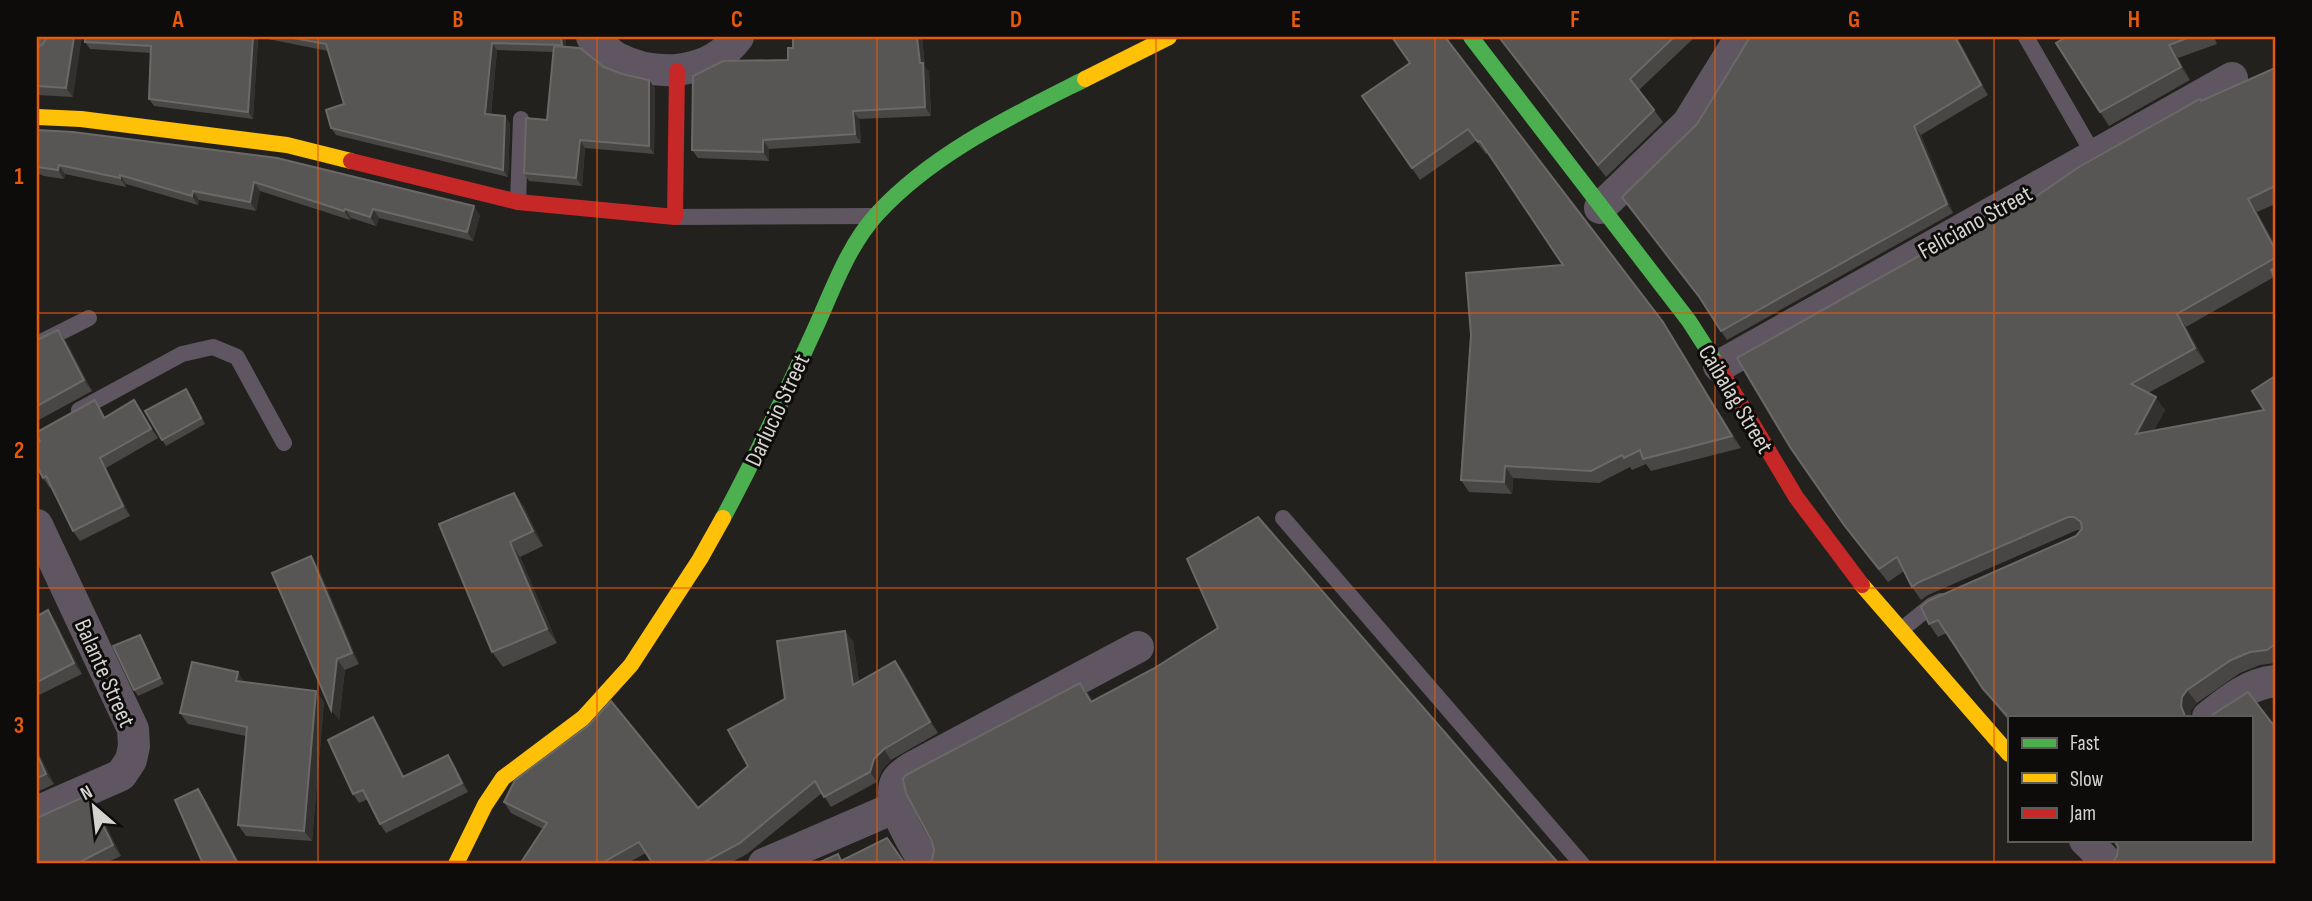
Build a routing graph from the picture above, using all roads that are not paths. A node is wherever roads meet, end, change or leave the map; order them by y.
1 (592, 37) edge
2 (738, 37) edge
3 (1169, 37) edge
4 (1471, 37) edge
5 (1741, 37) edge
6 (2026, 37) edge
7 (677, 71) junction
8 (2232, 78) dead end
9 (37, 117) edge
10 (521, 119) dead end
11 (2094, 155) junction
12 (518, 202) junction
13 (1600, 208) junction
14 (874, 216) junction
15 (675, 217) junction
16 (89, 318) dead end
17 (37, 344) edge
18 (1719, 366) junction
19 (61, 420) edge
20 (284, 443) dead end
21 (1283, 518) dead end
22 (37, 525) edge
23 (1954, 595) edge
24 (1901, 630) junction
25 (1138, 648) dead end
26 (2275, 681) edge
27 (2209, 716) edge
28 (2008, 753) edge
29 (896, 807) junction
30 (37, 812) edge
31 (2087, 842) edge
32 (456, 864) edge
33 (764, 864) edge
34 (925, 864) edge
35 (1582, 864) edge
36 (2109, 864) edge

1 - 7 street
2 - 7 street
3 - 14 street, Darlucio Street
4 - 13 street, Caibalag Street
5 - 13 street
6 - 11 lane
7 - 15 street
8 - 11 street, Feliciano Street
9 - 12 street
10 - 12 lane
11 - 18 street, Feliciano Street
12 - 15 street
13 - 18 street, Caibalag Street
14 - 15 lane
14 - 32 street, Darlucio Street
16 - 17 lane
18 - 24 street, Caibalag Street
19 - 20 lane
21 - 35 lane
22 - 30 street, Balante Street
23 - 24 lane
24 - 28 street, Caibalag Street
25 - 29 street
26 - 27 street
29 - 33 street
29 - 34 street
31 - 36 street

